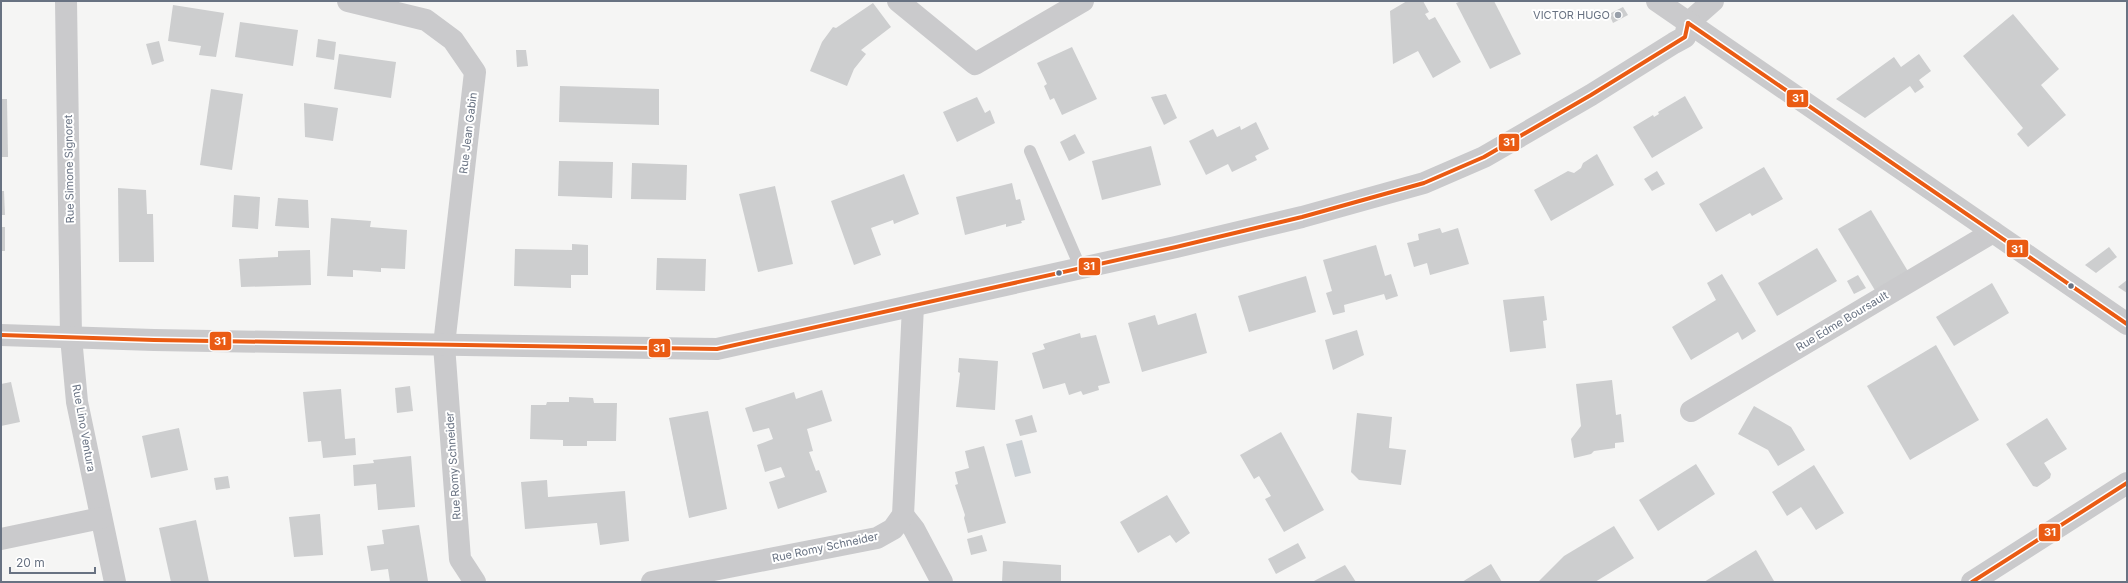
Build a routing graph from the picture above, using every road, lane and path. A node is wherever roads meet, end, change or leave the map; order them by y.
1 (66, 1) edge
2 (348, 1) edge
3 (898, 1) edge
4 (1083, 1) edge
5 (1657, 1) edge
6 (1713, 1) edge
7 (1688, 23) junction
8 (1030, 151) dead end
9 (1992, 232) junction
10 (1081, 269) junction
11 (913, 306) junction
12 (2127, 324) edge
13 (1, 334) edge
14 (71, 337) junction
15 (444, 345) junction
16 (1691, 411) dead end
17 (2127, 483) edge
18 (903, 515) junction
19 (102, 518) junction
20 (1, 539) edge
21 (115, 582) edge
22 (475, 582) edge
23 (652, 582) edge
24 (942, 582) edge
25 (1972, 582) edge

1 - 14 street, Rue Simone Signoret
2 - 15 street, Rue Jean Gabin
3 - 4 street
5 - 7 street
6 - 7 street
7 - 9 street
7 - 10 street
8 - 10 lane
9 - 12 street
9 - 16 street, Rue Edme Boursault
10 - 11 street
11 - 15 street
11 - 18 street
13 - 14 street
14 - 15 street
14 - 19 street, Rue Lino Ventura
15 - 22 street, Rue Romy Schneider
17 - 25 street
18 - 23 street, Rue Romy Schneider
18 - 24 street
19 - 20 street
19 - 21 street, Rue Lino Ventura

